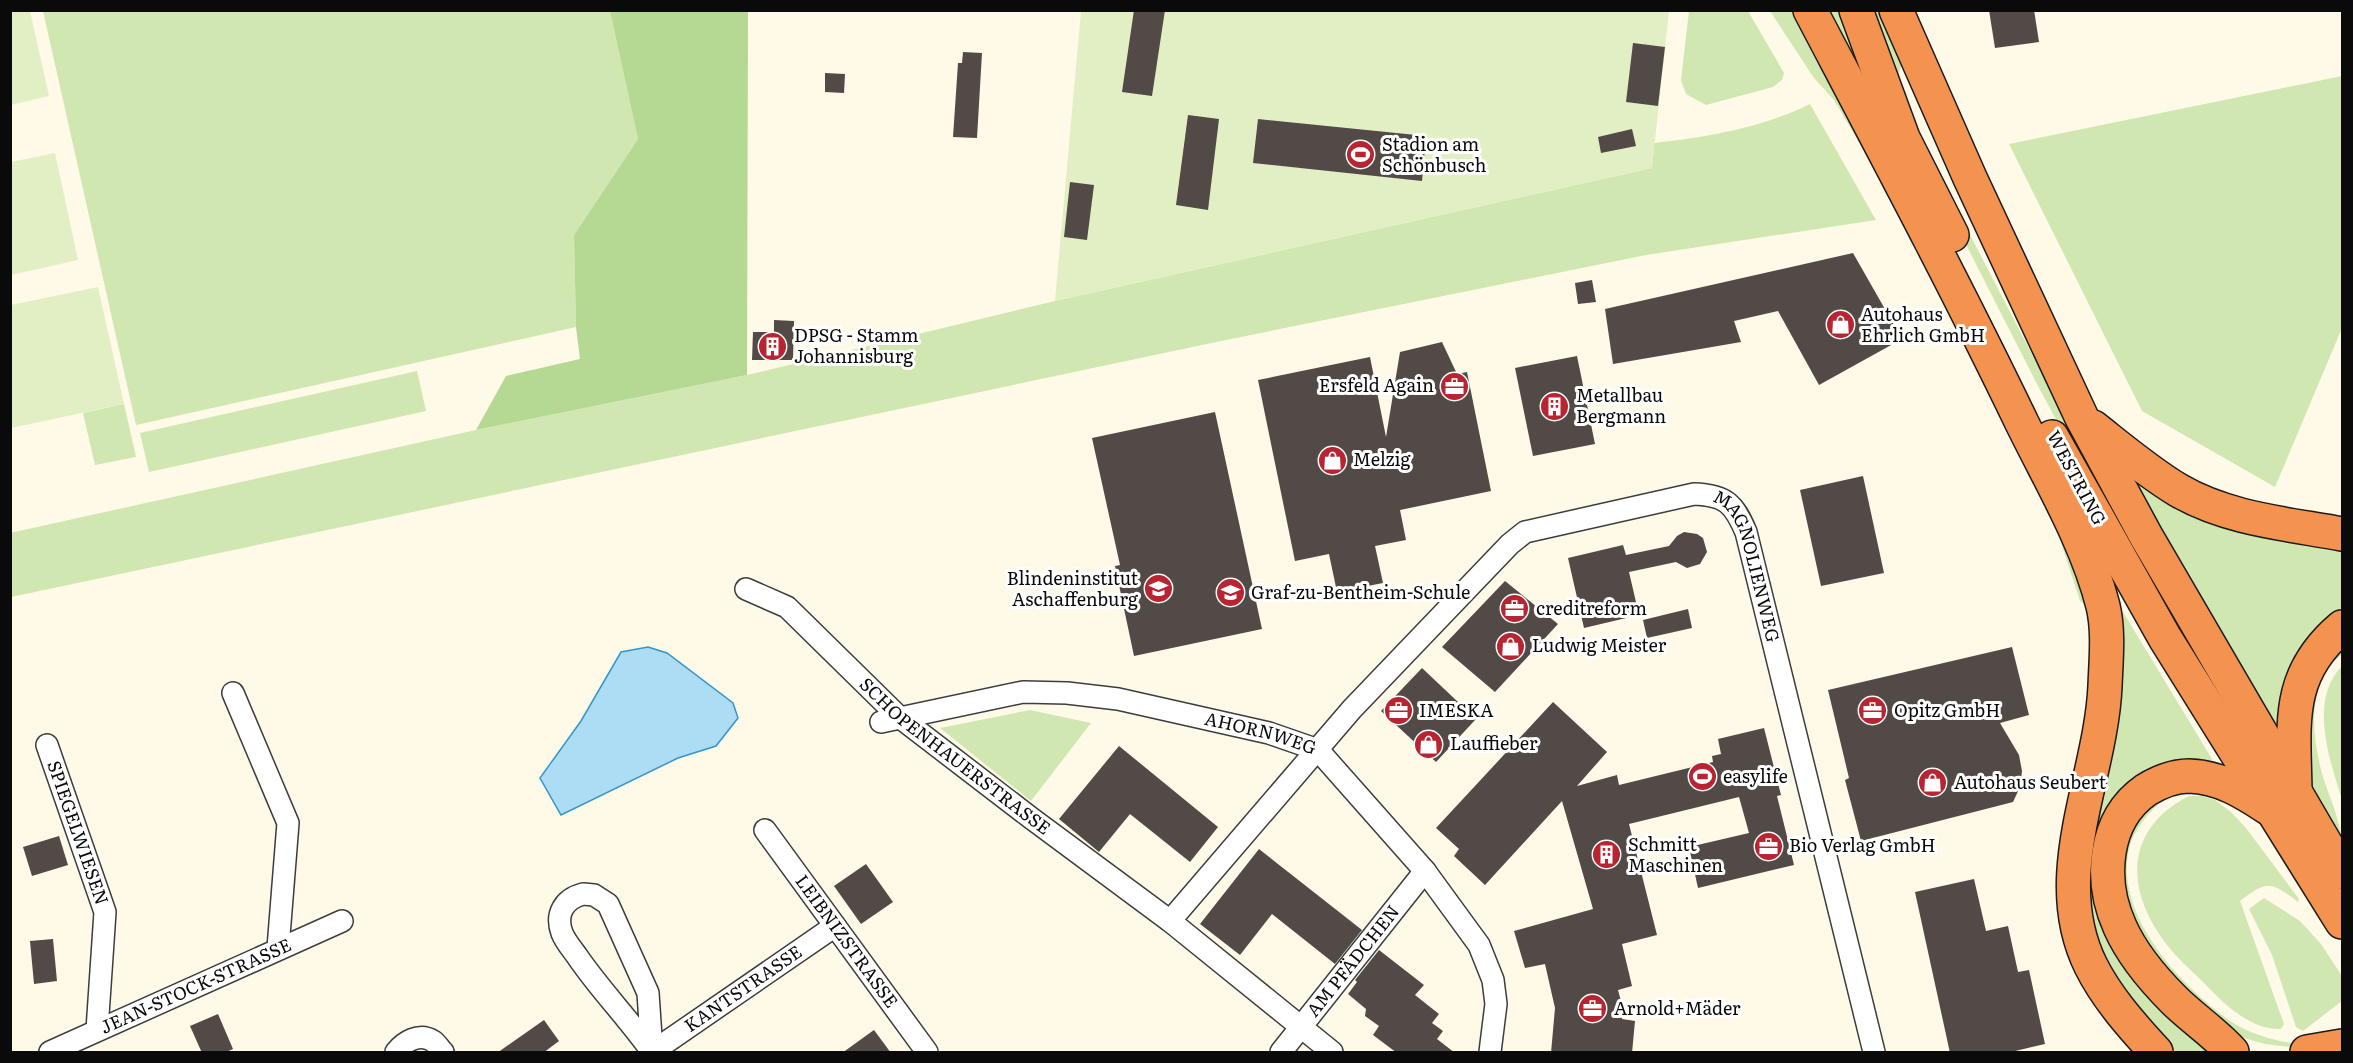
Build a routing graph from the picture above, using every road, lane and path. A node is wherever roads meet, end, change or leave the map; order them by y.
1 (1810, 10) edge
2 (1856, 10) edge
3 (1896, 10) edge
4 (2006, 389) junction
5 (2082, 418) junction
6 (2059, 449) junction
7 (2343, 534) edge
8 (746, 589) dead end
9 (2343, 627) edge
10 (232, 693) dead end
11 (890, 719) junction
12 (47, 745) dead end
13 (1318, 750) junction
14 (2285, 803) junction
15 (765, 830) dead end
16 (1425, 871) junction
17 (2343, 873) edge
18 (342, 921) dead end
19 (1170, 921) junction
20 (2343, 922) edge
21 (835, 926) junction
22 (278, 948) junction
23 (1301, 1027) junction
24 (97, 1030) junction
25 (2343, 1046) edge
26 (2238, 1051) edge
27 (50, 1053) edge
28 (396, 1053) edge
29 (443, 1053) edge
30 (652, 1053) edge
31 (927, 1053) edge
32 (1281, 1053) edge
33 (1332, 1053) edge
34 (1490, 1053) edge
35 (1874, 1053) edge
36 (2156, 1053) edge
37 (2307, 1053) edge

1 - 4 highway
2 - 6 highway, WESTRING
3 - 5 highway, WESTRING
4 - 6 highway
4 - 36 highway
5 - 7 highway
5 - 14 highway, WESTRING
6 - 14 highway, WESTRING
8 - 11 street, SCHOPENHAUERSTRASSE
9 - 14 highway
10 - 22 street
11 - 13 street, AHORNWEG
11 - 19 street, SCHOPENHAUERSTRASSE
12 - 24 street, SPIEGELWIESEN
13 - 16 street, AHORNWEG
13 - 19 street
13 - 35 street, MAGNOLIENWEG
14 - 17 highway, WESTRING
14 - 20 highway, WESTRING
14 - 26 highway
15 - 21 street, LEIBNIZSTRASSE
16 - 23 street, AM PFÄDCHEN
16 - 34 street, AHORNWEG
18 - 22 street, JEAN-STOCK-STRASSE
19 - 23 street, SCHOPENHAUERSTRASSE
21 - 30 street, KANTSTRASSE
21 - 31 street, LEIBNIZSTRASSE
22 - 24 street, JEAN-STOCK-STRASSE
23 - 32 street, AM PFÄDCHEN
23 - 33 street, SCHOPENHAUERSTRASSE
24 - 27 street, JEAN-STOCK-STRASSE
25 - 37 highway
28 - 29 street
30 - 30 street

